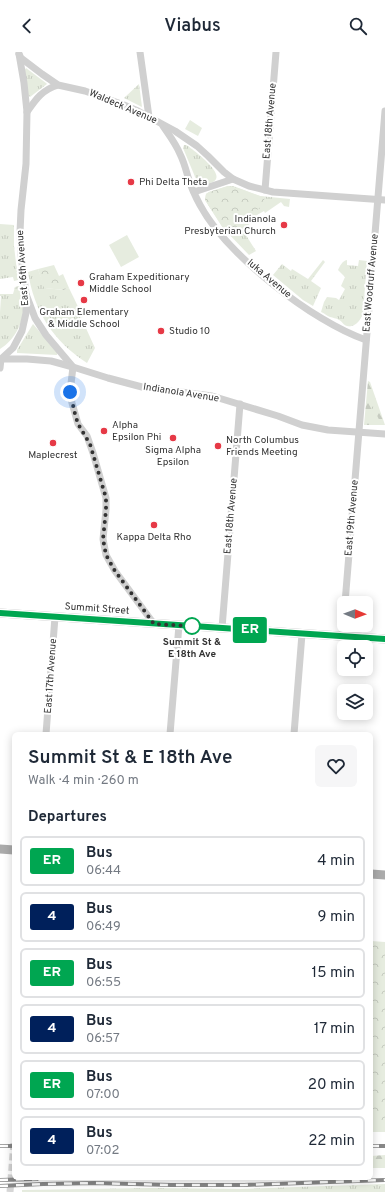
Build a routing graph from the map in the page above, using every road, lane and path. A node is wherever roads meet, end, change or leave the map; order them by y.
1 (140, 52) edge
2 (276, 52) edge
3 (18, 53) edge
4 (58, 85) junction
5 (385, 111) edge
6 (27, 112) junction
7 (149, 117) junction
8 (160, 123) junction
9 (233, 179) junction
10 (265, 190) junction
11 (194, 192) junction
12 (381, 200) edge
13 (26, 294) junction
14 (366, 340) junction
15 (0, 359) edge
16 (73, 367) junction
17 (0, 368) edge
18 (240, 404) junction
19 (359, 432) junction
20 (385, 434) edge
21 (346, 596) edge
22 (0, 613) edge
23 (56, 617) junction
24 (154, 624) junction
25 (178, 626) junction
26 (222, 628) junction
27 (342, 632) edge
28 (302, 634) junction
29 (342, 636) junction
30 (385, 639) edge
31 (46, 732) edge
32 (170, 732) edge
33 (294, 732) edge
34 (0, 849) edge
35 (12, 850) edge
36 (373, 874) edge
37 (385, 876) edge

1 - 7 street
2 - 10 street, East 18th Avenue
3 - 4 street, Waldeck Avenue
3 - 6 street, East 16th Avenue
4 - 6 street
4 - 7 street, Waldeck Avenue
5 - 12 street, East Woodruff Avenue
6 - 13 street, East 16th Avenue
7 - 8 street, Waldeck Avenue
8 - 9 street, Waldeck Avenue
8 - 11 street, Iuka Avenue
9 - 10 street, Waldeck Avenue
9 - 11 street
10 - 12 street, Waldeck Avenue
11 - 14 street, Iuka Avenue
12 - 14 street, East Woodruff Avenue
13 - 15 street, East 16th Avenue
13 - 16 street
14 - 19 street, East Woodruff Avenue
15 - 16 street, Indianola Avenue
15 - 17 street
16 - 18 street, Indianola Avenue
16 - 24 street
18 - 19 street, Indianola Avenue
18 - 26 street, East 18th Avenue
19 - 20 street, Indianola Avenue
19 - 21 street, East 19th Avenue
22 - 23 main road, Summit Street
23 - 24 main road, Summit Street
23 - 31 street, East 17th Avenue
24 - 25 main road, Summit Street
25 - 26 main road, Summit Street
25 - 32 street
26 - 28 main road, Summit Street
27 - 29 street
28 - 29 main road, Summit Street
28 - 33 street
29 - 30 main road, Summit Street
34 - 35 main road
36 - 37 main road

